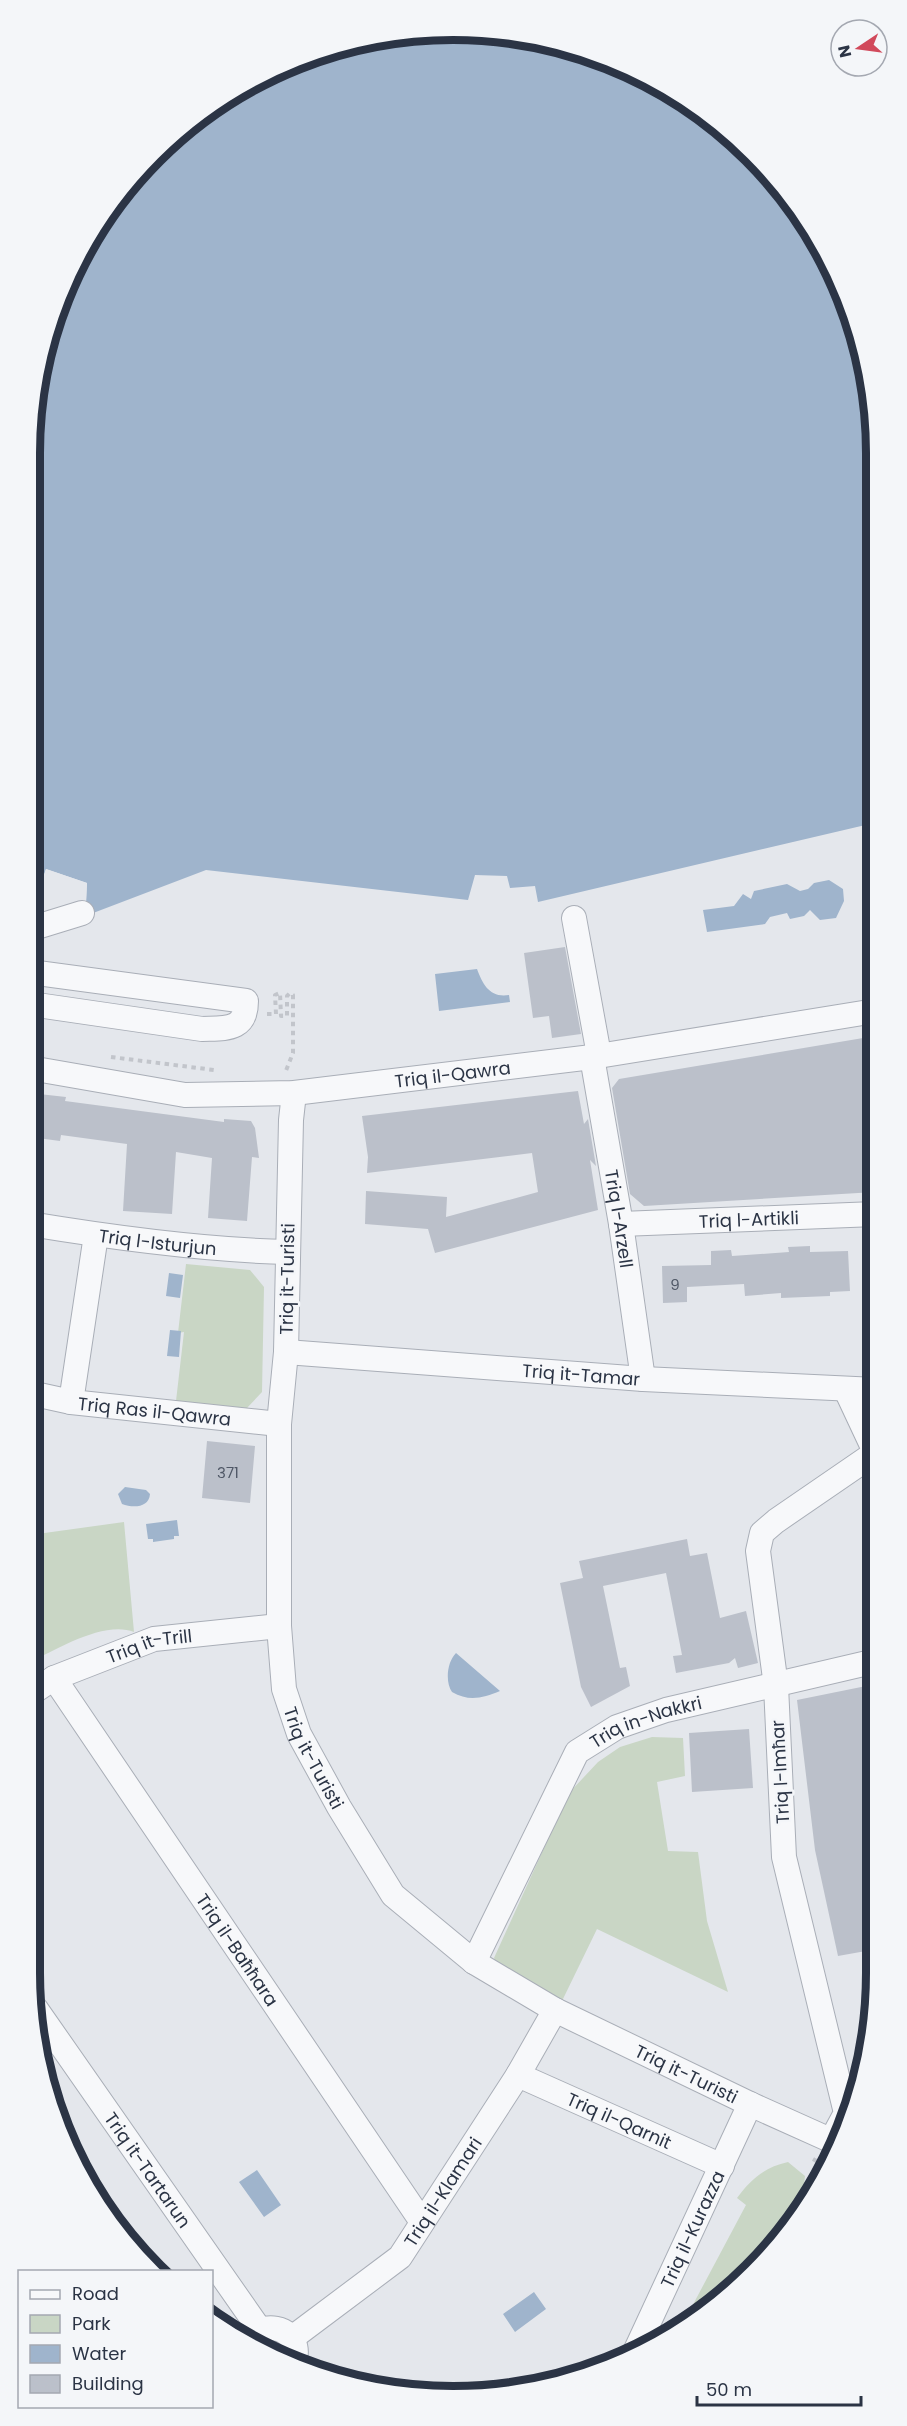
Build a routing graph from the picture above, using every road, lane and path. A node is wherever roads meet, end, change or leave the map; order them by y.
1 (82, 913) dead end
2 (574, 918) dead end
3 (40, 926) edge
4 (40, 973) edge
5 (246, 1001) junction
6 (40, 1005) edge
7 (866, 1012) edge
8 (103, 1056) dead end
9 (595, 1056) junction
10 (40, 1070) edge
11 (220, 1071) dead end
12 (285, 1093) junction
13 (866, 1214) edge
14 (621, 1224) junction
15 (40, 1226) edge
16 (96, 1235) junction
17 (288, 1252) junction
18 (285, 1352) junction
19 (643, 1379) junction
20 (846, 1390) junction
21 (866, 1390) edge
22 (40, 1395) edge
23 (71, 1402) junction
24 (279, 1424) junction
25 (866, 1432) edge
26 (866, 1460) edge
27 (279, 1626) junction
28 (866, 1664) edge
29 (54, 1678) junction
30 (776, 1686) junction
31 (40, 1687) edge
32 (474, 1962) junction
33 (555, 2010) junction
34 (43, 2020) edge
35 (518, 2075) junction
36 (750, 2104) junction
37 (844, 2107) edge
38 (831, 2140) edge
39 (722, 2166) junction
40 (422, 2222) junction
41 (211, 2270) edge
42 (213, 2273) edge
43 (253, 2333) edge
44 (257, 2335) edge
45 (292, 2338) junction
46 (640, 2341) edge
47 (297, 2355) edge

1 - 3 street
2 - 9 street, Triq l-Arzell
4 - 5 street
5 - 6 street
5 - 12 path
7 - 9 street, Triq il-Qawra
8 - 11 path
9 - 12 street, Triq il-Qawra
9 - 14 street, Triq l-Arzell
10 - 12 street, Triq il-Qawra
12 - 17 street, Triq it-Turisti
13 - 14 street, Triq l-Artikli
14 - 19 street, Triq l-Arzell
15 - 16 street, Triq l-Isturjun
16 - 17 street, Triq l-Isturjun
16 - 23 street
17 - 18 street, Triq it-Turisti
18 - 19 street, Triq it-Tamar
18 - 24 street, Triq it-Turisti
19 - 20 street, Triq it-Tamar
20 - 21 street, Triq it-Tamar
20 - 25 street
22 - 23 street, Triq Ras il-Qawra
23 - 24 street, Triq Ras il-Qawra
24 - 27 street, Triq it-Turisti
26 - 30 street, Triq l-Imħar
27 - 29 street, Triq it-Trill
27 - 32 street, Triq it-Turisti
28 - 30 street, Triq in-Nakkri
29 - 31 street, Triq it-Trill
29 - 40 street, Triq il-Baħħara
30 - 32 street, Triq in-Nakkri
30 - 37 street, Triq l-Imħar
32 - 33 street, Triq it-Turisti
33 - 35 street, Triq il-Klamari
33 - 36 street, Triq it-Turisti
34 - 41 street, Triq it-Tartarun
35 - 39 street, Triq il-Qarnit
35 - 40 street, Triq il-Klamari
36 - 38 street, Triq it-Turisti
36 - 39 street, Triq il-Kurazza
39 - 46 street, Triq il-Kurazza
40 - 45 street, Triq il-Klamari
42 - 43 street, Triq it-Tartarun
44 - 45 street
45 - 47 street

